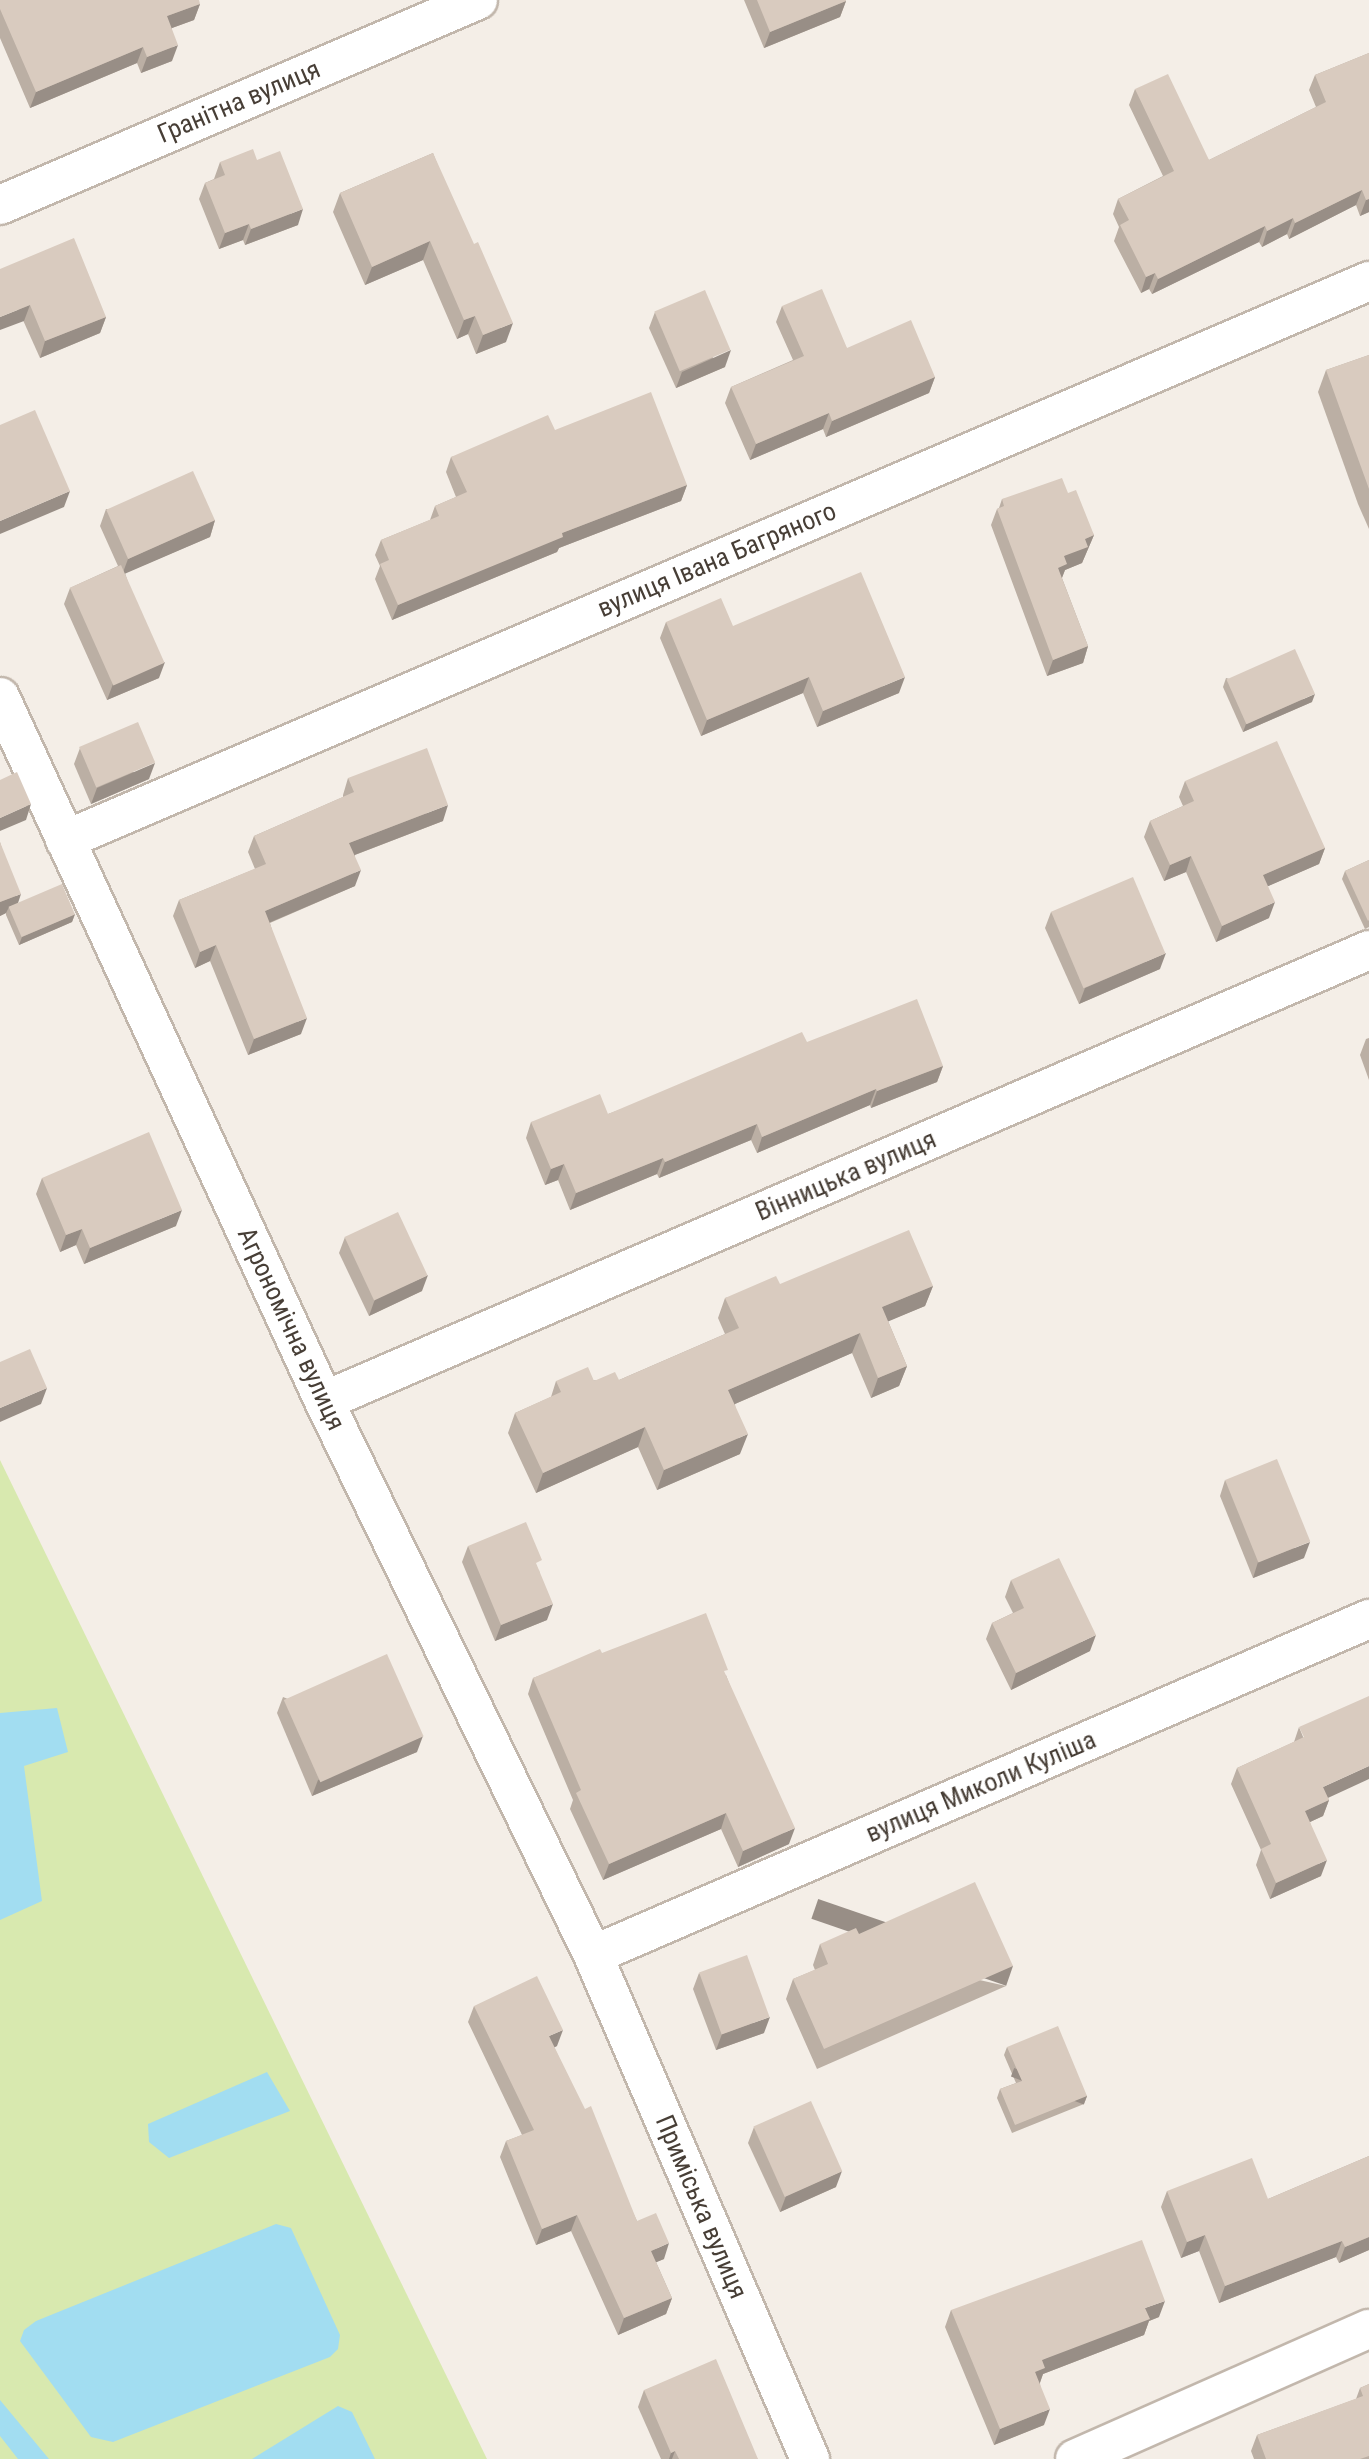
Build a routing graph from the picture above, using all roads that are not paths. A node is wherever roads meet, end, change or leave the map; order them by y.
1 (478, 0) edge
2 (0, 205) edge
3 (1369, 281) edge
4 (0, 697) edge
5 (65, 840) junction
6 (1369, 950) edge
7 (324, 1401) junction
8 (1369, 1619) edge
9 (593, 1955) junction
10 (1369, 2329) edge
11 (810, 2459) edge
12 (1075, 2459) edge

1 - 2 street, Гранітна вулиця
3 - 5 street, вулиця Івана Багряного
4 - 5 street, Агрономічна вулиця
5 - 7 street, Агрономічна вулиця
6 - 7 street, Вінницька вулиця
7 - 9 street, Агрономічна вулиця
8 - 9 street, вулиця Миколи Куліша
9 - 11 street, Приміська вулиця
10 - 12 street

